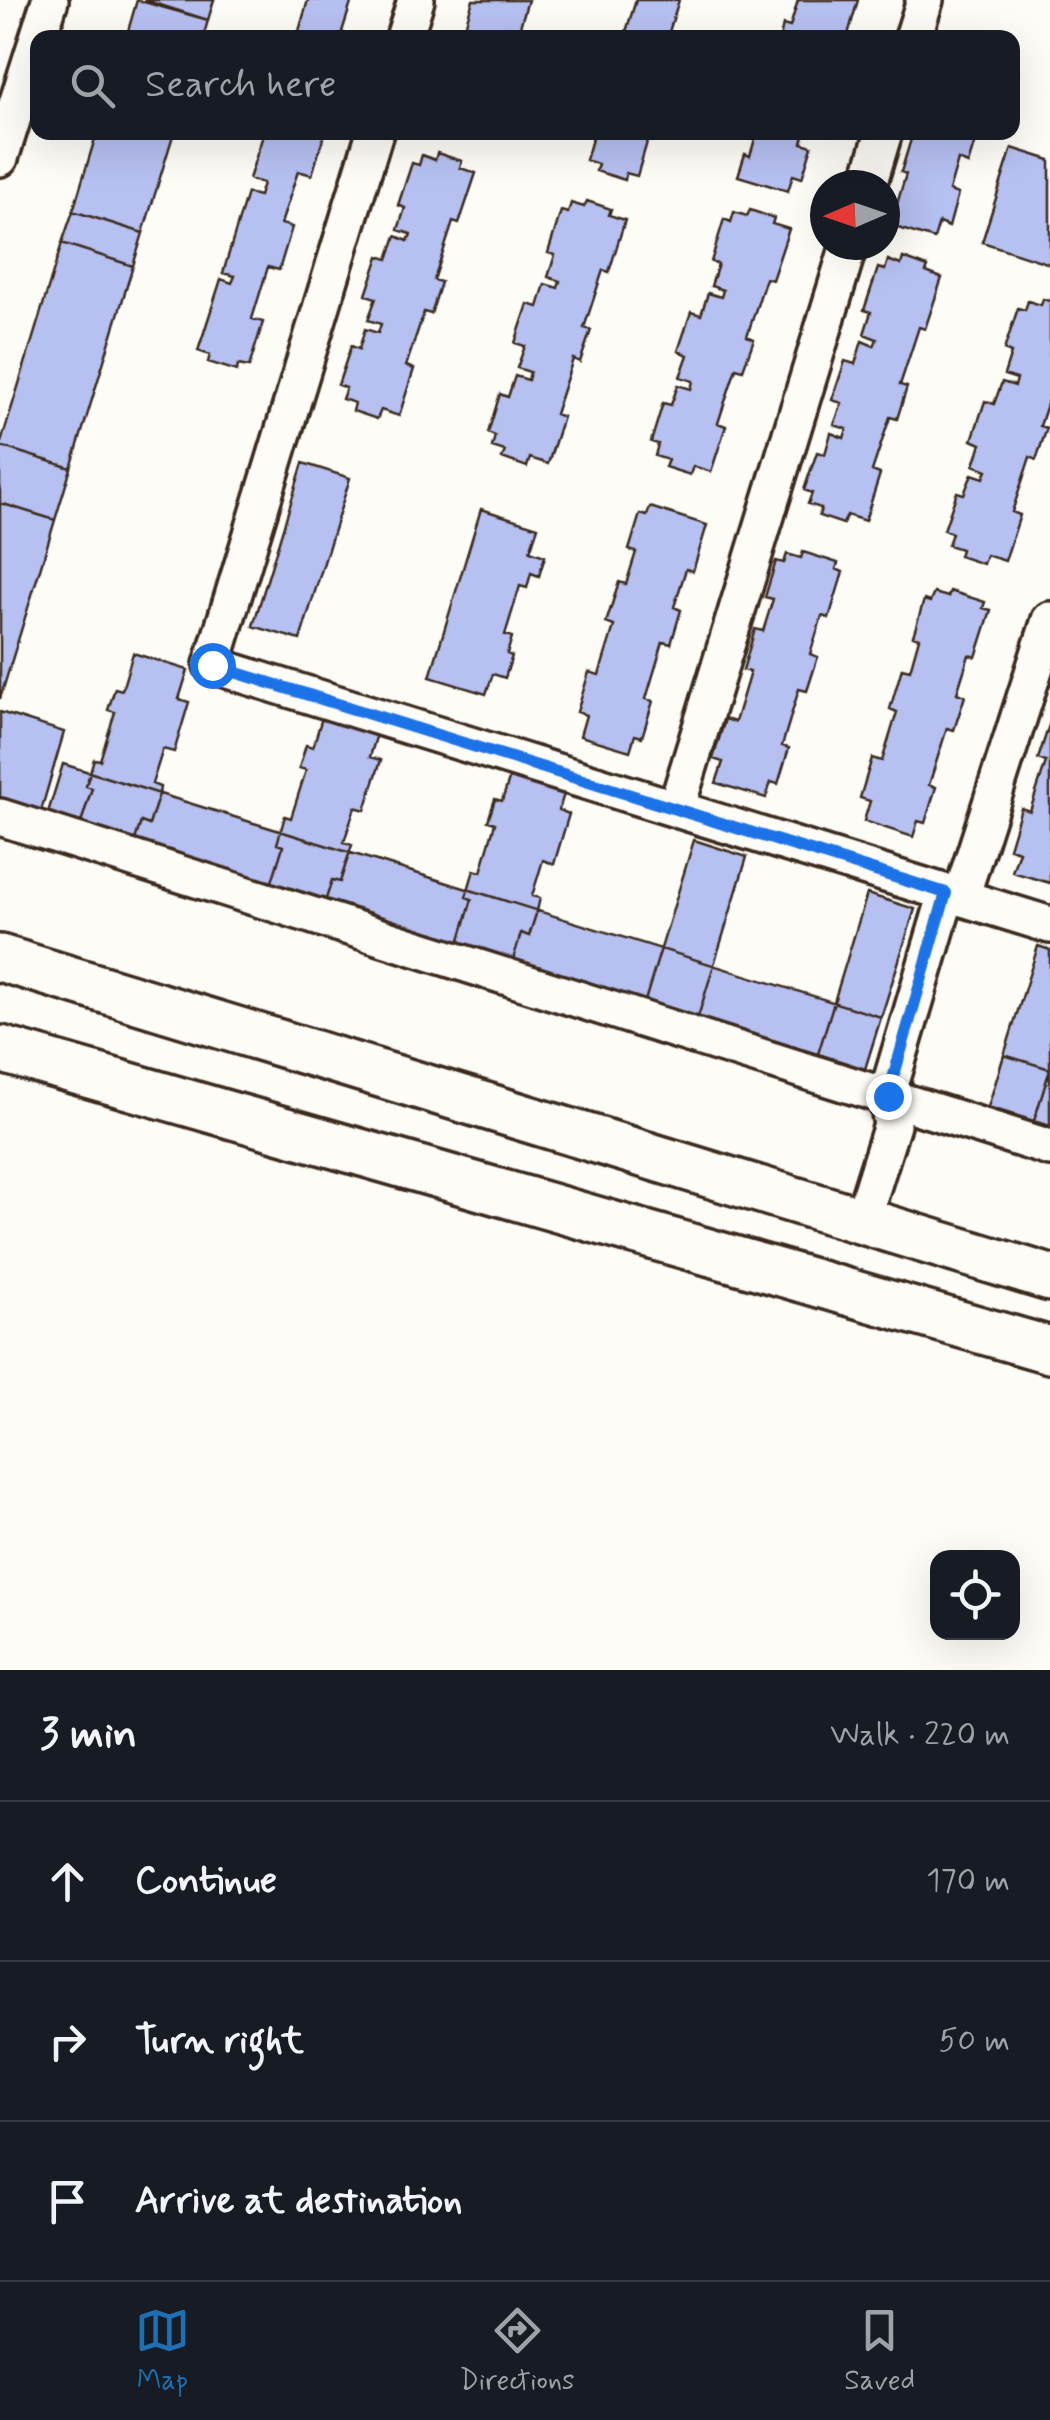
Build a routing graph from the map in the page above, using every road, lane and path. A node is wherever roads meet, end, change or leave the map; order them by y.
1 (50, 0) edge
2 (416, 0) edge
3 (924, 0) edge
4 (41, 30) edge
5 (407, 30) edge
6 (915, 30) edge
7 (30, 63) edge
8 (373, 140) edge
9 (882, 140) edge
10 (0, 158) edge
11 (873, 170) edge
12 (844, 260) edge
13 (1050, 620) edge
14 (676, 809) junction
15 (0, 817) edge
16 (954, 895) junction
17 (1050, 925) edge
18 (0, 958) edge
19 (0, 1049) edge
20 (888, 1096) junction
21 (1050, 1148) edge
22 (862, 1220) junction
23 (1050, 1278) edge
24 (1050, 1350) edge

1 - 4 street
2 - 5 street
3 - 6 street
7 - 10 street
8 - 14 street
9 - 11 street
12 - 14 street
13 - 16 street
14 - 16 street
15 - 20 street
16 - 17 street
16 - 20 street
18 - 22 main road
19 - 24 main road
20 - 21 street
20 - 22 street
22 - 23 main road

